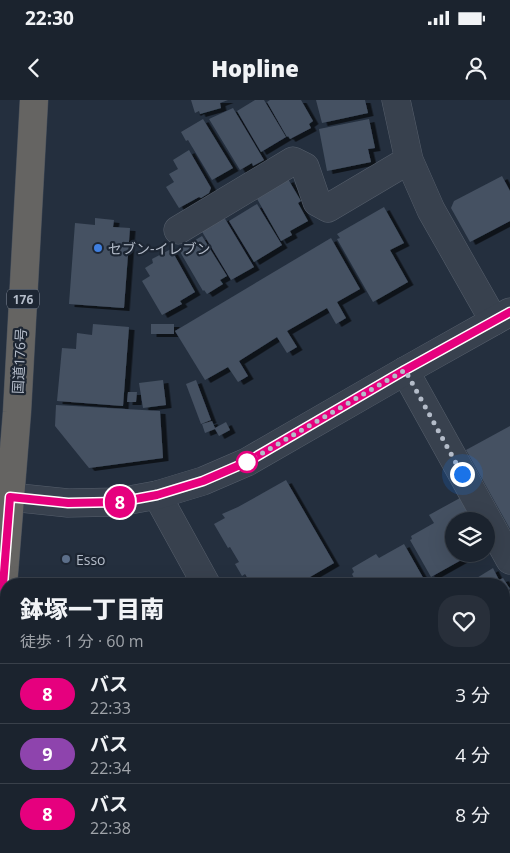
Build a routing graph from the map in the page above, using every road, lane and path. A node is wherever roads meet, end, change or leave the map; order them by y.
1 (34, 100) edge
2 (396, 100) edge
3 (409, 160) junction
4 (178, 230) dead end
5 (502, 316) edge
6 (405, 370) junction
7 (157, 495) junction
8 (5, 497) edge
9 (510, 560) edge
10 (2, 578) edge
11 (203, 578) edge

1 - 8 highway, 国道176号 / 176
2 - 3 street
3 - 4 street
3 - 5 street
5 - 6 street
6 - 7 street
6 - 9 street
7 - 8 street
7 - 11 street
8 - 10 highway, 国道176号 / 176

